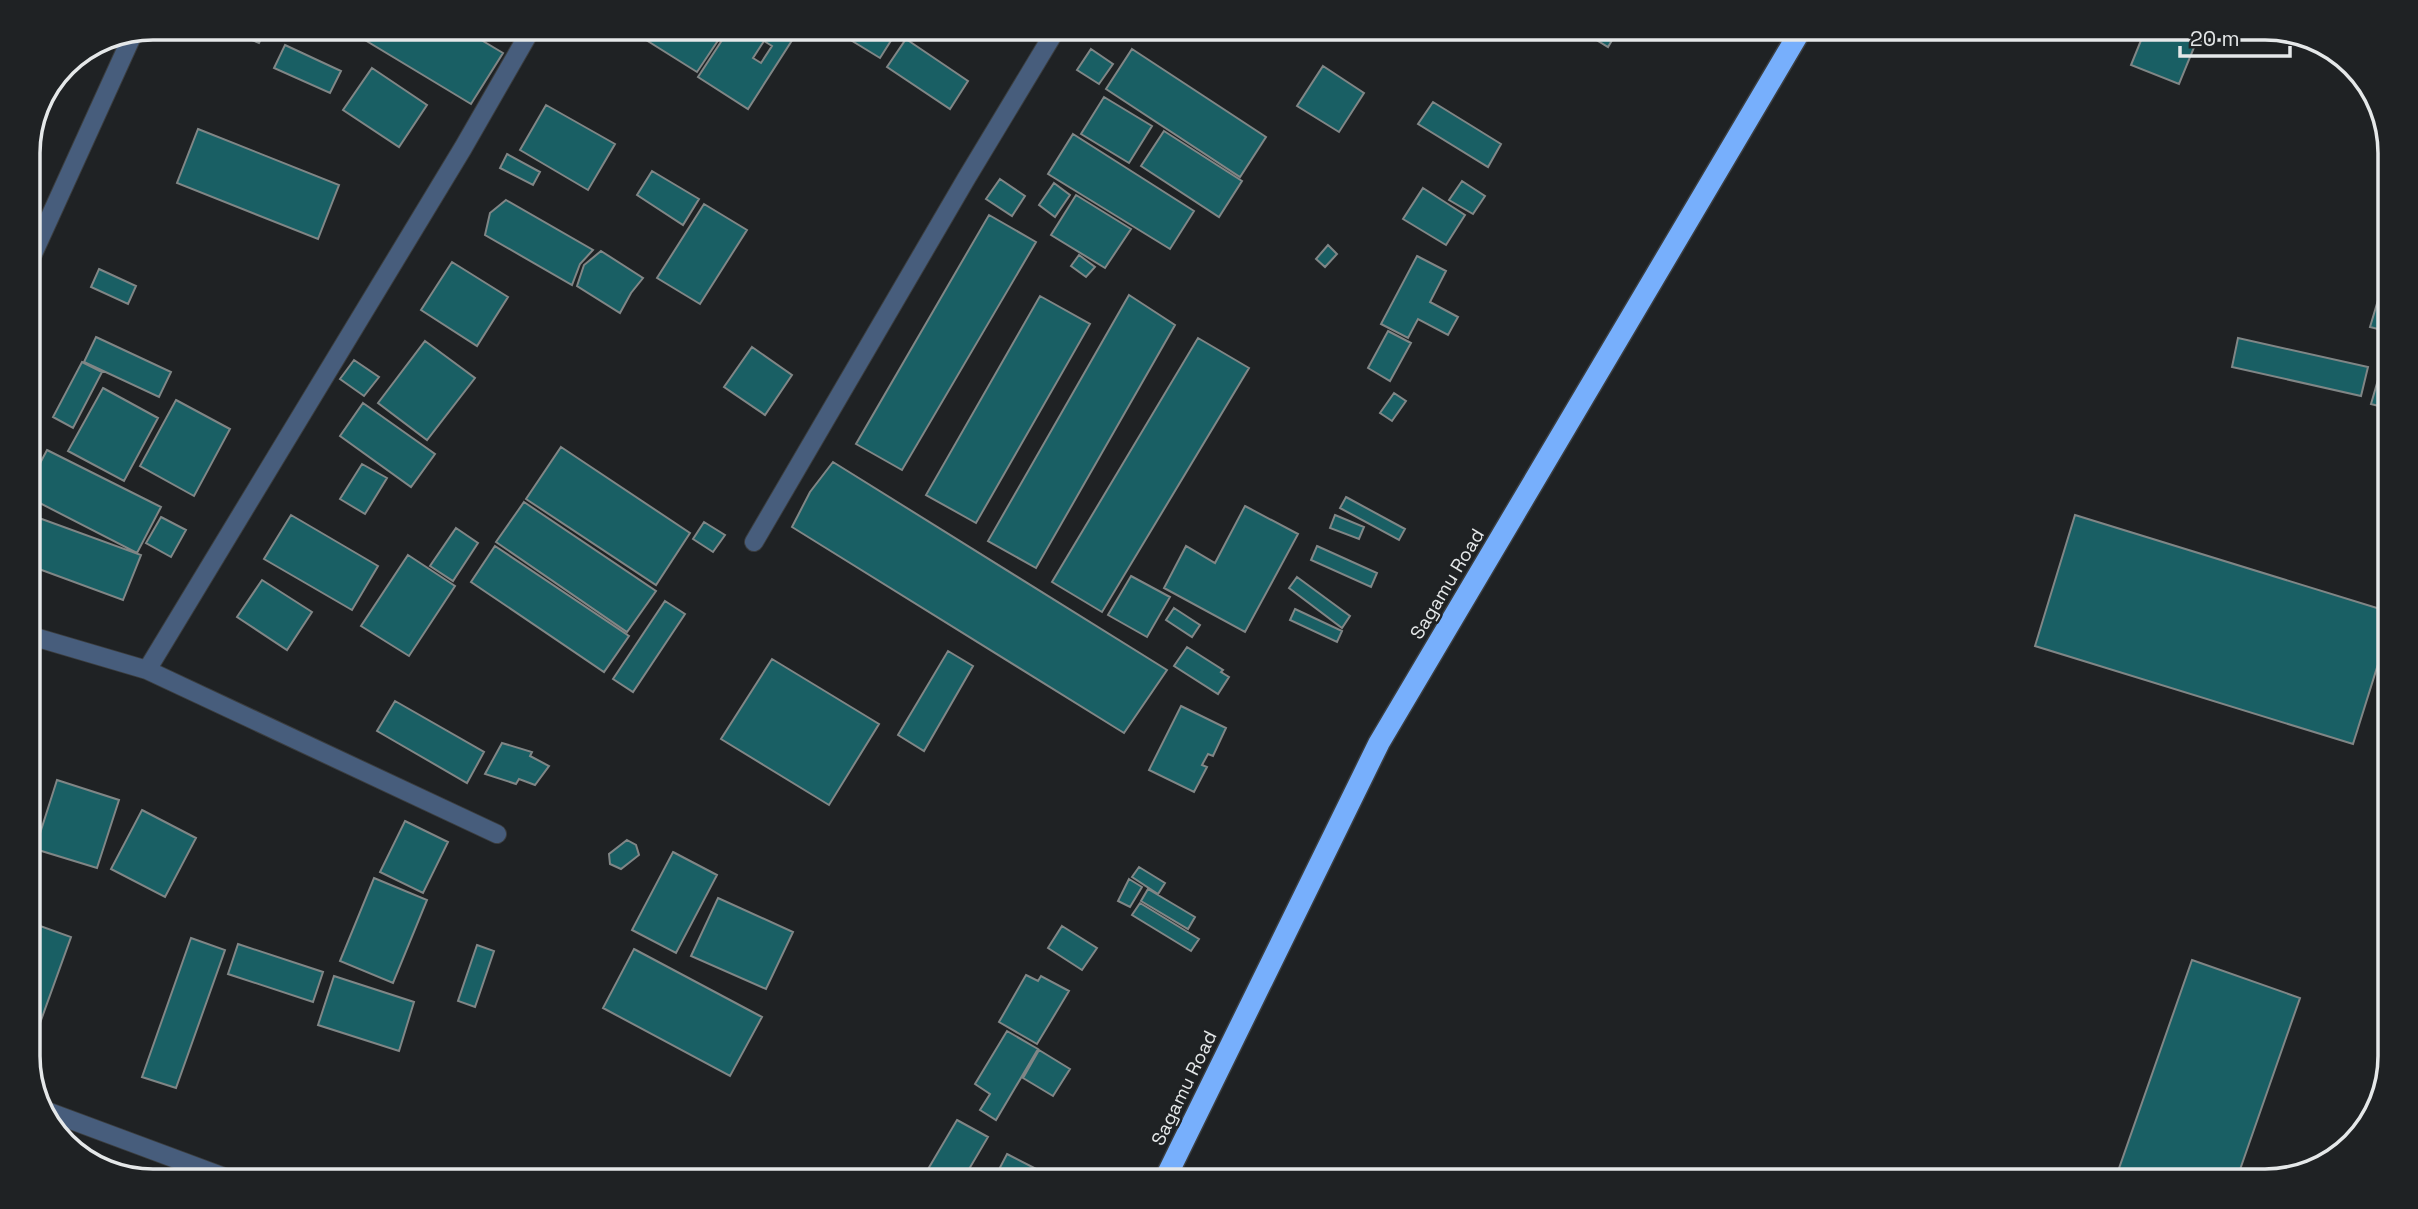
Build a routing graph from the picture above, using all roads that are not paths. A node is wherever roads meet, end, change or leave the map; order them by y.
1 (525, 40) edge
2 (1050, 40) edge
3 (1795, 40) edge
4 (129, 43) edge
5 (40, 239) edge
6 (754, 542) dead end
7 (40, 639) edge
8 (147, 670) junction
9 (497, 834) dead end
10 (57, 1115) edge
11 (203, 1169) edge
12 (1170, 1169) edge

1 - 8 street
2 - 6 street
3 - 12 highway, Sagamu Road
4 - 5 street
7 - 8 street
8 - 9 street
10 - 11 street

